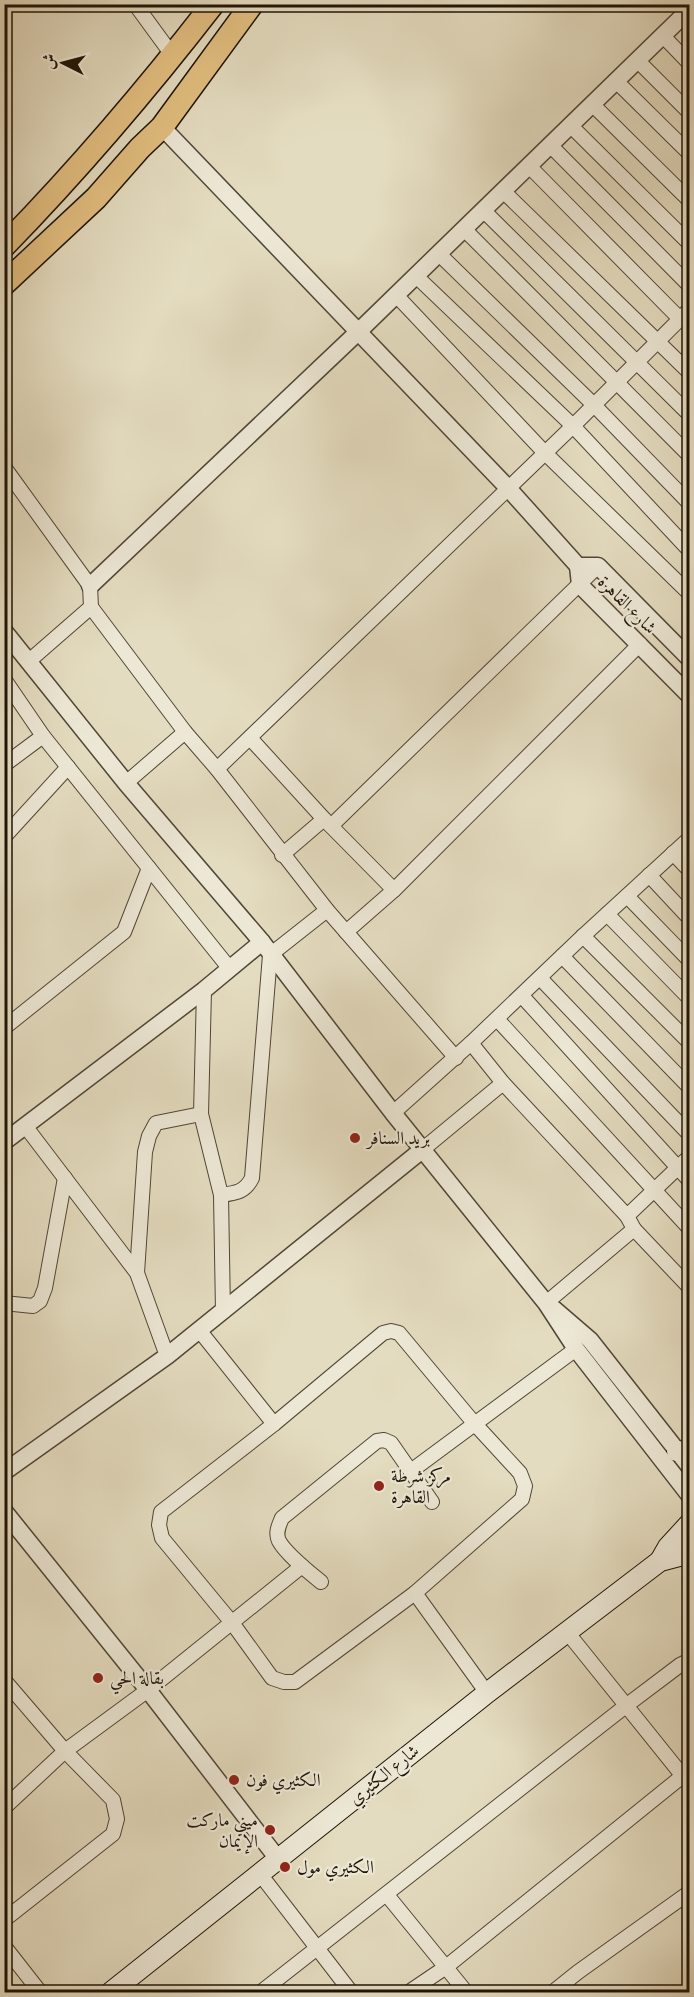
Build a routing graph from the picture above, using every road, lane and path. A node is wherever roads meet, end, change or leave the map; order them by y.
1 (135, 4) edge
2 (213, 4) edge
3 (252, 4) edge
4 (688, 13) edge
5 (663, 36) junction
6 (173, 56) junction
7 (637, 60) junction
8 (690, 64) edge
9 (616, 81) junction
10 (592, 104) junction
11 (690, 113) edge
12 (570, 125) junction
13 (162, 127) junction
14 (550, 145) junction
15 (690, 154) edge
16 (529, 166) junction
17 (503, 191) junction
18 (690, 201) edge
19 (483, 210) junction
20 (464, 229) junction
21 (690, 244) edge
22 (5, 246) edge
23 (439, 254) junction
24 (416, 276) junction
25 (4, 284) edge
26 (690, 286) edge
27 (396, 295) junction
28 (685, 314) edge
29 (358, 332) junction
30 (656, 342) junction
31 (636, 363) junction
32 (690, 373) edge
33 (616, 383) junction
34 (594, 405) junction
35 (690, 415) edge
36 (573, 426) junction
37 (544, 453) junction
38 (690, 456) edge
39 (4, 467) edge
40 (508, 488) junction
41 (690, 504) edge
42 (690, 551) edge
43 (578, 566) junction
44 (598, 567) junction
45 (580, 585) junction
46 (90, 586) junction
47 (690, 594) edge
48 (91, 607) junction
49 (4, 631) edge
50 (640, 644) junction
51 (690, 659) edge
52 (29, 662) junction
53 (4, 679) edge
54 (690, 696) edge
55 (185, 732) junction
56 (43, 736) junction
57 (250, 738) junction
58 (4, 765) edge
59 (68, 767) junction
60 (217, 769) junction
61 (126, 783) junction
62 (328, 822) junction
63 (4, 837) edge
64 (690, 838) edge
65 (673, 853) junction
66 (282, 855) junction
67 (149, 868) junction
68 (690, 871) edge
69 (649, 875) junction
70 (394, 890) junction
71 (627, 896) junction
72 (327, 910) junction
73 (607, 914) junction
74 (690, 920) edge
75 (346, 932) junction
76 (583, 936) junction
77 (266, 949) junction
78 (562, 956) junction
79 (690, 961) edge
80 (230, 969) junction
81 (540, 978) junction
82 (204, 990) junction
83 (522, 996) junction
84 (690, 999) edge
85 (497, 1019) junction
86 (4, 1028) edge
87 (471, 1043) junction
88 (690, 1043) edge
89 (456, 1058) junction
90 (503, 1083) junction
91 (690, 1088) edge
92 (393, 1113) junction
93 (201, 1114) junction
94 (26, 1128) junction
95 (690, 1135) edge
96 (5, 1141) edge
97 (422, 1150) junction
98 (690, 1156) edge
99 (678, 1168) junction
100 (64, 1178) junction
101 (690, 1181) edge
102 (655, 1190) junction
103 (221, 1195) junction
104 (627, 1216) junction
105 (634, 1229) junction
106 (690, 1229) edge
107 (137, 1273) junction
108 (690, 1288) edge
109 (4, 1303) edge
110 (546, 1303) junction
111 (223, 1312) junction
112 (199, 1330) junction
113 (576, 1349) junction
114 (167, 1356) junction
115 (274, 1424) junction
116 (474, 1424) junction
117 (683, 1452) edge
118 (690, 1467) edge
119 (4, 1472) edge
120 (411, 1472) junction
121 (690, 1496) edge
122 (432, 1502) dead end
123 (4, 1511) edge
124 (690, 1523) edge
125 (680, 1555) edge
126 (302, 1566) junction
127 (321, 1582) dead end
128 (415, 1593) junction
129 (233, 1624) junction
130 (567, 1632) junction
131 (690, 1660) edge
132 (4, 1680) edge
133 (148, 1690) junction
134 (487, 1693) junction
135 (627, 1705) junction
136 (65, 1751) junction
137 (687, 1777) edge
138 (4, 1808) edge
139 (278, 1859) junction
140 (260, 1874) junction
141 (690, 1892) edge
142 (387, 1895) junction
143 (4, 1920) edge
144 (4, 1946) edge
145 (318, 1949) junction
146 (446, 1967) junction
147 (559, 1991) edge
148 (40, 1992) edge
149 (111, 1992) edge
150 (261, 1992) edge
151 (351, 1992) edge
152 (409, 1992) edge
153 (466, 1992) edge

1 - 6 street
2 - 6 highway
3 - 13 highway
4 - 5 street
5 - 7 street
5 - 8 street
6 - 22 highway
7 - 9 street
7 - 11 street
9 - 10 street
9 - 15 street
10 - 12 street
10 - 18 street
12 - 14 street
12 - 21 street
13 - 25 highway
13 - 29 street
14 - 16 street
14 - 26 street
16 - 17 street
16 - 28 street
17 - 19 street
17 - 30 street
19 - 20 street
19 - 31 street
20 - 23 street
20 - 33 street
23 - 24 street
23 - 34 street
24 - 27 street
24 - 36 street
27 - 29 street
27 - 37 street
28 - 30 street
29 - 40 street
29 - 46 street
30 - 31 street
30 - 32 street
31 - 33 street
31 - 35 street
33 - 34 street
33 - 38 street
34 - 36 street
34 - 41 street
36 - 37 street
36 - 42 street
37 - 40 street
37 - 47 street
39 - 46 street
40 - 43 street
40 - 57 street
43 - 44 street, شارع القاهرة
43 - 45 street, شارع القاهرة
44 - 45 street
44 - 51 street, شارع القاهرة
45 - 50 street, شارع القاهرة
45 - 62 street
46 - 48 street
48 - 52 street
48 - 55 street
49 - 52 street
50 - 54 street, شارع القاهرة
50 - 70 street
52 - 61 street
53 - 56 street
55 - 60 street
55 - 61 street
56 - 58 street
56 - 59 street
57 - 60 street
57 - 62 street
59 - 63 street
59 - 67 street
60 - 66 street
61 - 77 street
62 - 66 street
62 - 70 street
64 - 65 street
65 - 68 street
65 - 69 street
66 - 72 street
67 - 80 street
67 - 86 street
69 - 71 street
69 - 74 street
70 - 75 street
71 - 73 street
71 - 79 street
72 - 75 street
72 - 77 street
73 - 76 street
73 - 84 street
75 - 89 street
76 - 78 street
76 - 88 street
77 - 80 street
77 - 92 street
77 - 103 street
78 - 81 street
78 - 91 street
80 - 82 street
81 - 83 street
81 - 95 street
82 - 93 street
82 - 94 street
83 - 85 street
83 - 99 street
85 - 87 street
85 - 102 street
87 - 89 street
87 - 90 street
89 - 92 street
90 - 97 street
90 - 104 street
92 - 97 street
93 - 103 street
93 - 107 street
94 - 96 street
94 - 100 street
97 - 110 street
97 - 111 street
98 - 99 street
99 - 101 street
99 - 102 street
100 - 107 street
100 - 109 street
102 - 104 street
102 - 106 street
103 - 111 street
104 - 105 street
105 - 108 street
105 - 110 street
107 - 114 street
110 - 113 street
110 - 117 street
111 - 112 street
112 - 114 street
112 - 115 street
113 - 116 street
113 - 121 street
114 - 119 street
115 - 116 street
115 - 129 street
116 - 120 street
116 - 128 street
117 - 118 street
120 - 122 street
120 - 126 street
123 - 133 street
124 - 125 main road, شارع الكثيري
125 - 130 main road, شارع الكثيري
126 - 127 street
126 - 129 street
128 - 129 street
128 - 134 street
129 - 133 street
130 - 134 main road, شارع الكثيري
130 - 135 street
131 - 135 street
132 - 136 street
133 - 136 street
133 - 139 street
134 - 139 main road, شارع الكثيري
135 - 137 street
135 - 142 street
136 - 138 street
136 - 143 street
137 - 146 street
139 - 140 main road, شارع الكثيري
140 - 145 street
140 - 149 main road, شارع الكثيري
141 - 147 street
142 - 145 street
142 - 146 street
144 - 148 street
145 - 150 street
145 - 151 street
146 - 152 street
146 - 153 street

